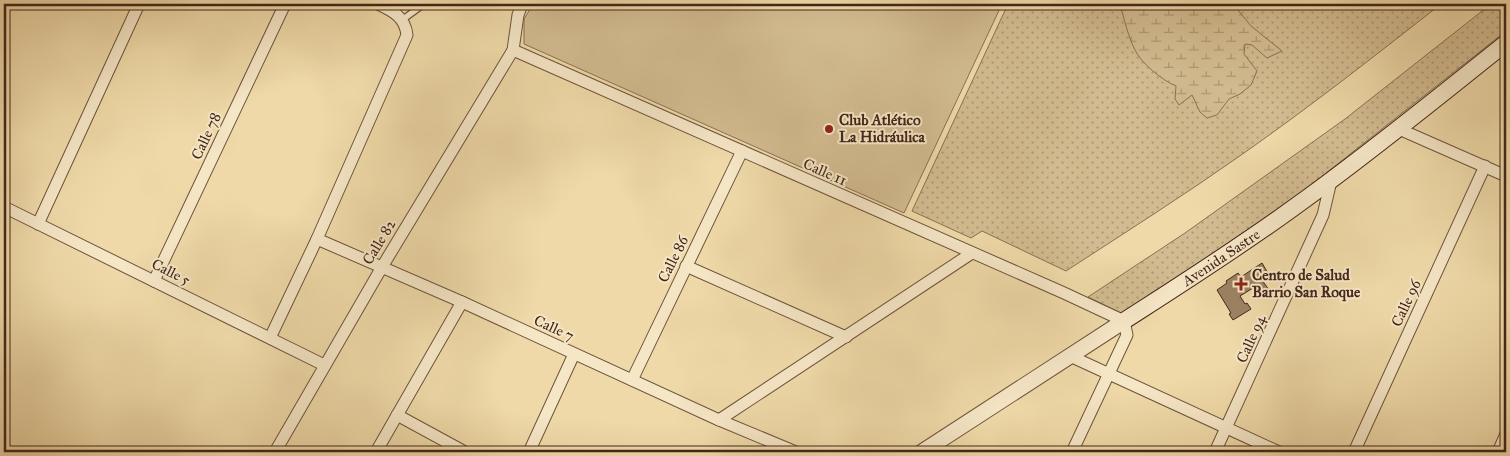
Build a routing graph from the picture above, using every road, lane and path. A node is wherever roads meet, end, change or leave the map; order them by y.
1 (139, 4) edge
2 (285, 4) edge
3 (378, 4) edge
4 (424, 4) edge
5 (522, 4) edge
6 (402, 20) junction
7 (1506, 43) edge
8 (513, 50) junction
9 (1399, 129) junction
10 (742, 151) junction
11 (1485, 166) junction
12 (1506, 176) edge
13 (1330, 180) junction
14 (4, 207) edge
15 (38, 224) junction
16 (317, 239) junction
17 (972, 253) junction
18 (686, 266) junction
19 (382, 267) junction
20 (154, 281) junction
21 (462, 302) junction
22 (1124, 321) junction
23 (846, 337) junction
24 (270, 338) junction
25 (574, 354) junction
26 (1070, 356) junction
27 (324, 365) junction
28 (1108, 374) junction
29 (632, 380) junction
30 (397, 416) junction
31 (719, 420) junction
32 (1226, 428) junction
33 (1506, 434) edge
34 (275, 452) edge
35 (376, 452) edge
36 (466, 452) edge
37 (528, 452) edge
38 (796, 452) edge
39 (922, 452) edge
40 (1072, 452) edge
41 (1215, 452) edge
42 (1279, 452) edge
43 (1354, 452) edge
44 (1498, 452) edge

1 - 15 street
2 - 20 street, Calle 78
3 - 6 street
4 - 6 lane
5 - 8 street
6 - 16 street
7 - 9 main road, Avenida Sastre
8 - 10 street, Calle 11
8 - 19 street, Calle 82
9 - 11 street
9 - 13 main road, Avenida Sastre
10 - 17 street, Calle 11
10 - 18 street, Calle 86
11 - 12 street
11 - 43 street, Calle 96
13 - 22 main road, Avenida Sastre
13 - 32 street, Calle 94
14 - 15 street, Calle 5
15 - 20 street, Calle 5
16 - 19 street, Calle 7
16 - 24 street
17 - 22 street, Calle 11
17 - 23 street
18 - 23 street
18 - 29 street, Calle 86
19 - 21 street, Calle 7
19 - 27 street, Calle 82
20 - 24 street, Calle 5
21 - 25 street, Calle 7
21 - 30 street
22 - 26 street, Avenida Sastre
22 - 28 street
23 - 31 street
24 - 27 street, Calle 5
25 - 29 street, Calle 7
25 - 37 street
26 - 28 street
26 - 39 street, Avenida Sastre
27 - 34 street, Calle 82
28 - 32 street
28 - 40 street
29 - 31 street, Calle 7
30 - 35 street
30 - 36 street
31 - 38 street, Calle 7
32 - 41 street, Calle 94
32 - 42 street
33 - 44 street

